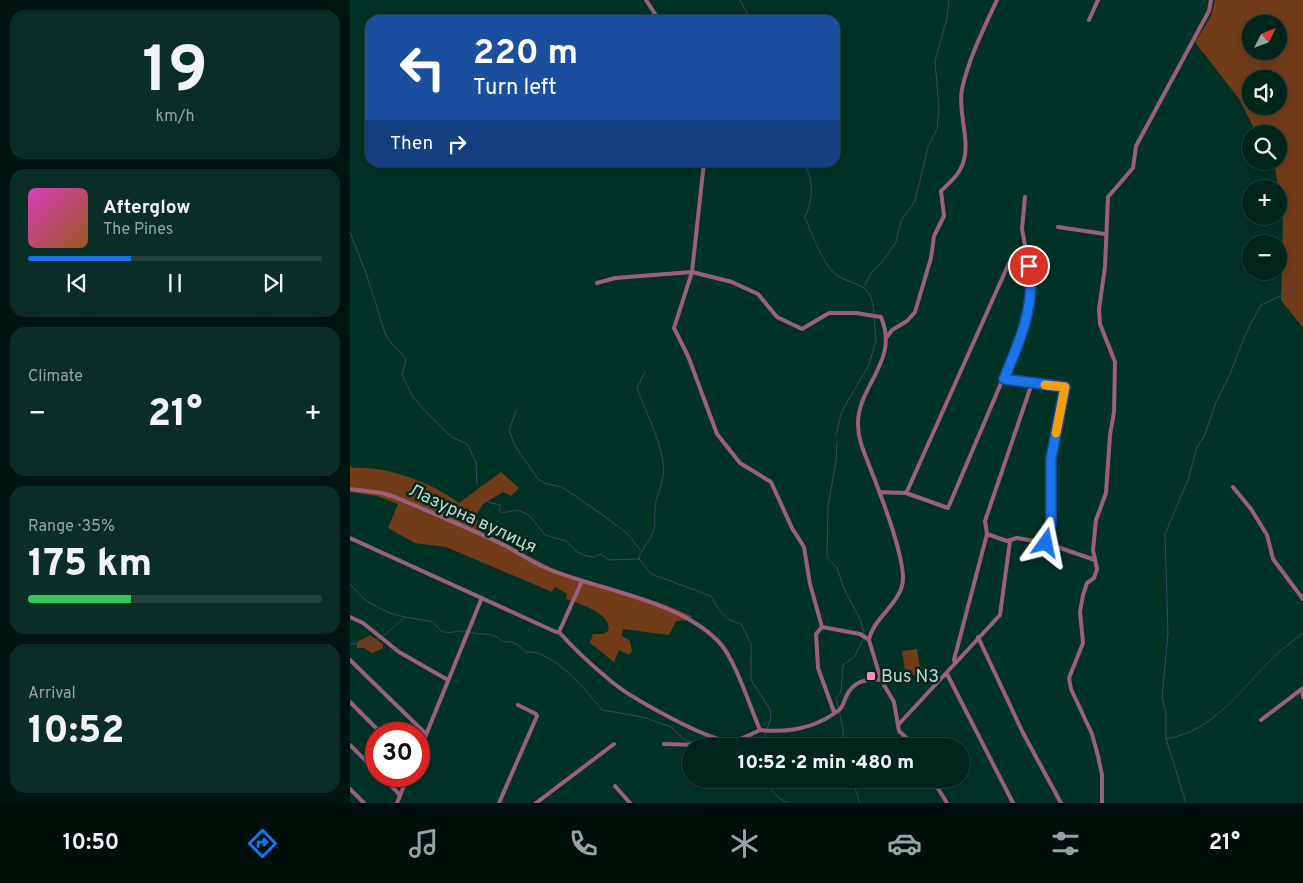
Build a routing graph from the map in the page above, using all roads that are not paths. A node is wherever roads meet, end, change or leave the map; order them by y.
1 (646, 0) edge
2 (997, 0) edge
3 (1098, 0) edge
4 (1211, 0) edge
5 (655, 15) edge
6 (1089, 20) dead end
7 (703, 167) edge
8 (1025, 197) dead end
9 (1058, 227) dead end
10 (1105, 234) junction
11 (1026, 248) junction
12 (692, 272) junction
13 (597, 283) dead end
14 (886, 338) junction
15 (1004, 379) junction
16 (1032, 383) junction
17 (1233, 487) dead end
18 (350, 489) edge
19 (879, 492) junction
20 (906, 493) junction
21 (987, 534) junction
22 (350, 538) edge
23 (1010, 541) junction
24 (1046, 543) junction
25 (1096, 560) junction
26 (582, 581) junction
27 (481, 600) junction
28 (1303, 600) edge
29 (350, 617) edge
30 (822, 627) junction
31 (559, 632) junction
32 (978, 637) junction
33 (867, 638) junction
34 (350, 660) edge
35 (955, 662) junction
36 (947, 674) junction
37 (448, 680) junction
38 (881, 680) junction
39 (1302, 688) edge
40 (1303, 697) edge
41 (350, 702) edge
42 (518, 705) dead end
43 (835, 712) junction
44 (1261, 720) dead end
45 (370, 722) edge
46 (414, 722) edge
47 (430, 724) edge
48 (898, 726) junction
49 (762, 730) junction
50 (715, 738) edge
51 (744, 738) edge
52 (906, 738) edge
53 (614, 744) dead end
54 (664, 744) dead end
55 (682, 744) edge
56 (350, 745) edge
57 (365, 760) edge
58 (615, 786) dead end
59 (392, 787) edge
60 (403, 787) edge
61 (938, 788) edge
62 (350, 789) edge
63 (400, 795) junction
64 (364, 803) edge
65 (396, 803) edge
66 (500, 803) edge
67 (536, 803) edge
68 (630, 803) edge
69 (947, 803) edge
70 (1013, 803) edge
71 (1061, 803) edge
72 (1102, 803) edge

1 - 5 street
2 - 14 street
3 - 6 street
4 - 10 street
7 - 12 street
8 - 11 street
9 - 10 street
10 - 25 street
11 - 15 street
11 - 20 street
12 - 13 street
12 - 14 street
12 - 30 street
14 - 19 street
15 - 16 street
15 - 20 street
16 - 21 street
16 - 24 street
17 - 28 street
18 - 26 street, Лазурна вулиця
19 - 20 street
19 - 33 street
21 - 23 street
21 - 35 street
22 - 27 street
23 - 24 street
23 - 32 street
24 - 25 street
25 - 72 street
26 - 31 street
26 - 49 street, Лазурна вулиця
27 - 31 street
27 - 37 street
29 - 37 street
30 - 33 street
30 - 43 street
31 - 50 street
32 - 35 street
32 - 71 street
33 - 38 street
34 - 46 street
35 - 36 street
36 - 48 street
36 - 70 street
37 - 47 street
38 - 43 street
38 - 48 street
39 - 40 street
39 - 44 street
41 - 45 street
42 - 66 street
43 - 49 street
48 - 52 street
49 - 51 street
53 - 67 street
54 - 55 street
56 - 57 street
58 - 68 street
59 - 63 street
60 - 63 street
61 - 69 street
62 - 64 street
63 - 65 street

